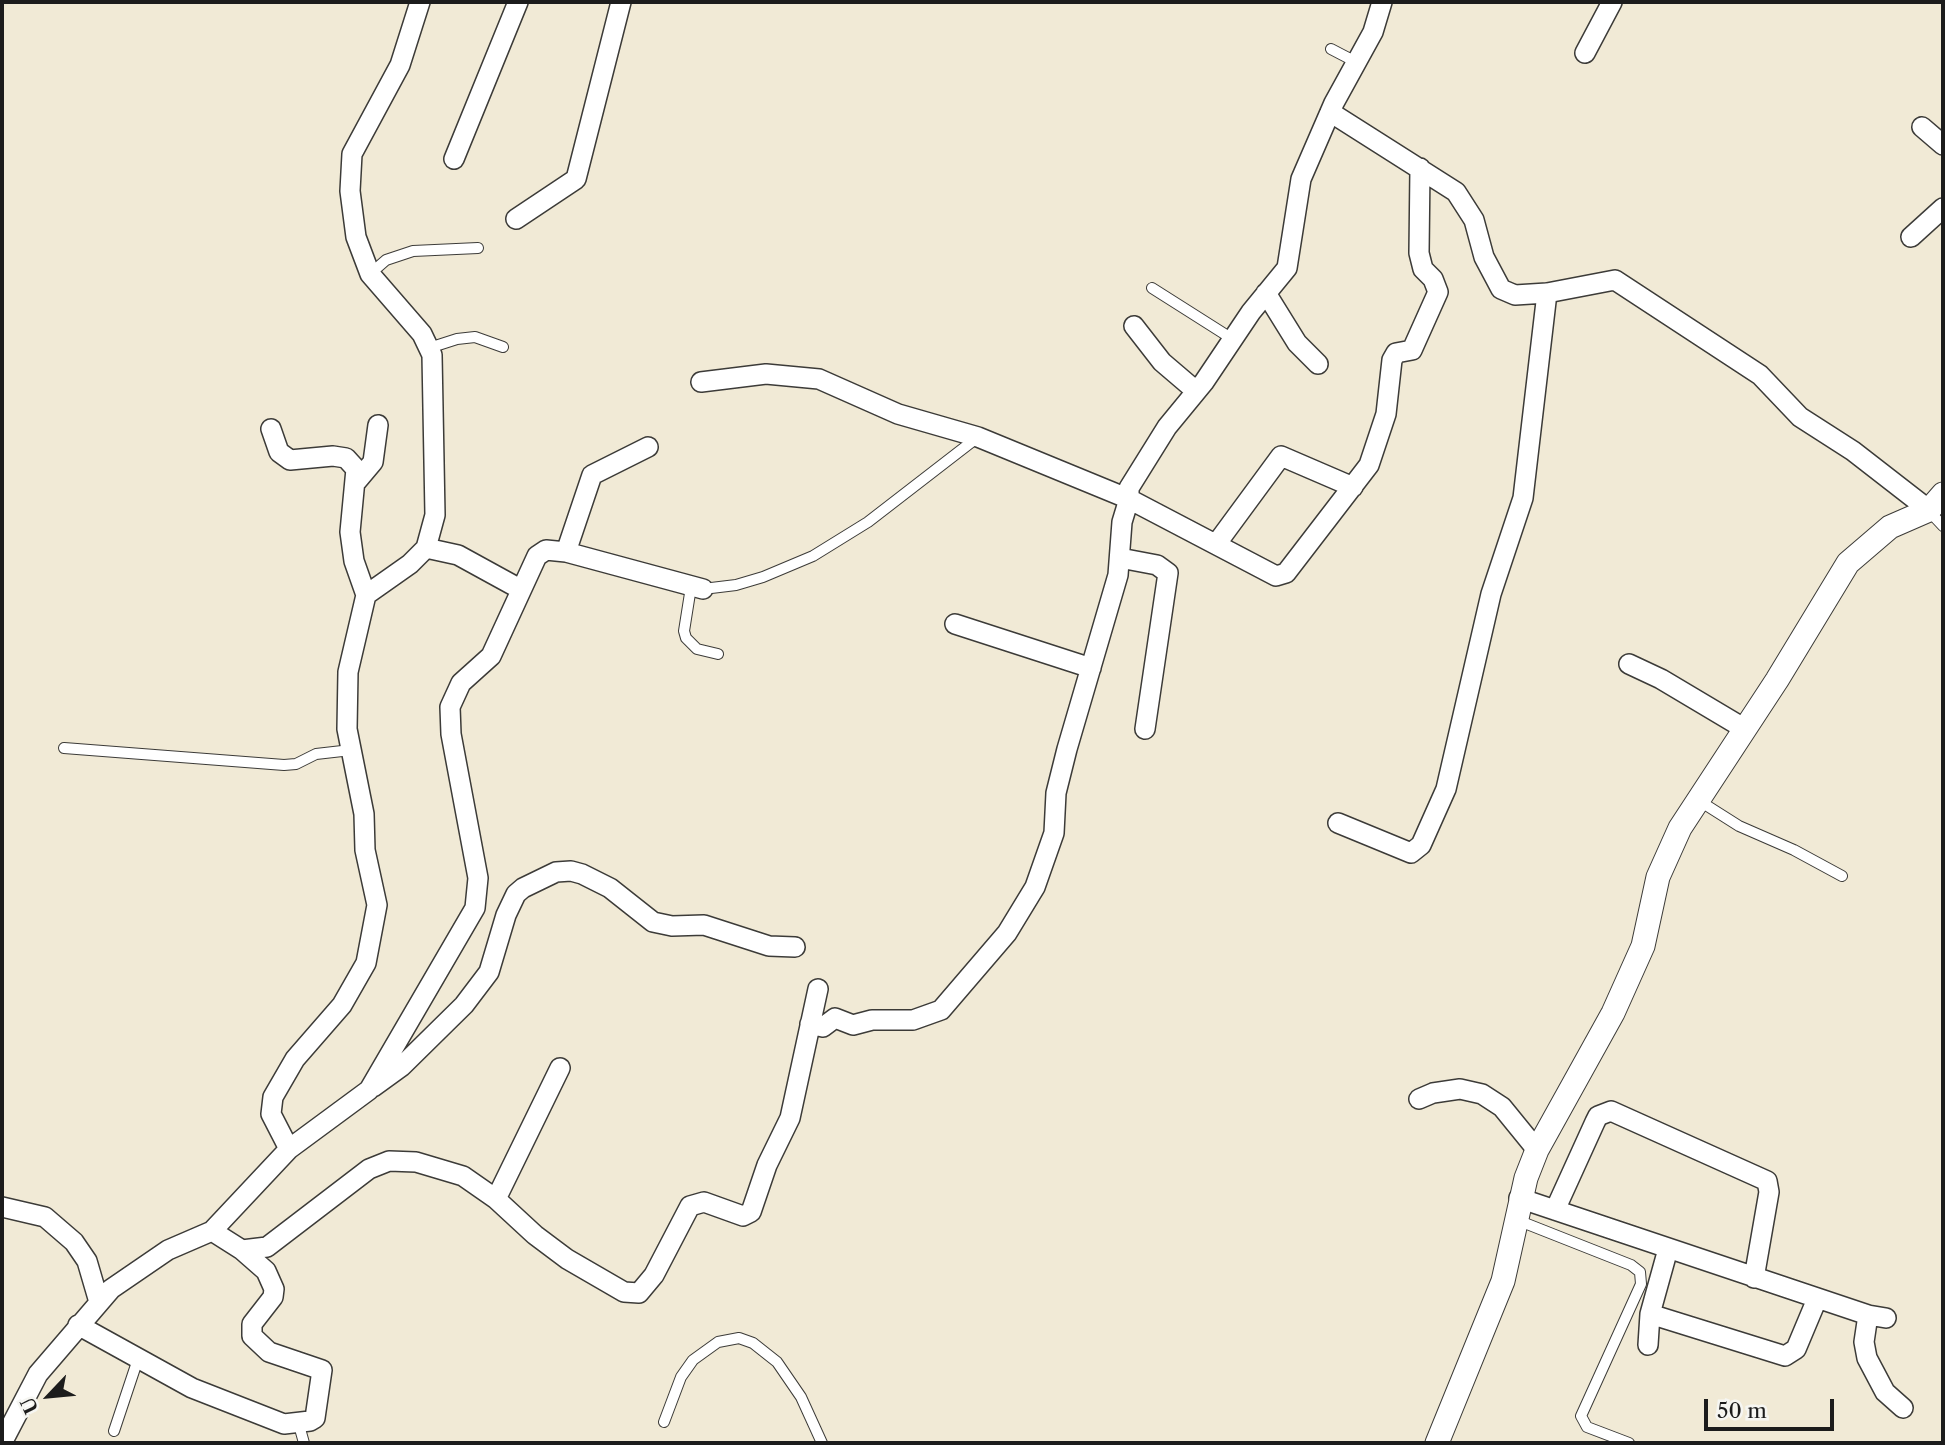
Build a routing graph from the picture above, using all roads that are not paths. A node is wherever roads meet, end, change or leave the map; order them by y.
1 (420, 2) edge
2 (518, 2) edge
3 (621, 2) edge
4 (1382, 2) edge
5 (1612, 2) edge
6 (1331, 49) dead end
7 (1585, 53) dead end
8 (1356, 62) junction
9 (1330, 112) junction
10 (1922, 127) dead end
11 (1943, 145) edge
12 (454, 159) dead end
13 (1420, 168) junction
14 (1943, 208) edge
15 (516, 219) dead end
16 (1911, 237) dead end
17 (478, 248) dead end
18 (370, 274) junction
19 (1153, 288) dead end
20 (1266, 293) junction
21 (1547, 293) junction
22 (1134, 326) dead end
23 (1234, 340) junction
24 (503, 347) dead end
25 (429, 348) junction
26 (1318, 364) dead end
27 (701, 382) dead end
28 (1196, 391) junction
29 (378, 425) dead end
30 (271, 429) dead end
31 (978, 437) junction
32 (648, 447) dead end
33 (356, 481) junction
34 (1353, 487) junction
35 (1129, 499) junction
36 (1938, 510) edge
37 (1217, 543) junction
38 (426, 548) junction
39 (566, 552) junction
40 (1120, 558) junction
41 (697, 588) junction
42 (520, 589) junction
43 (366, 594) junction
44 (955, 624) dead end
45 (718, 654) dead end
46 (1629, 664) dead end
47 (1091, 668) junction
48 (1145, 729) dead end
49 (1745, 729) junction
50 (64, 747) dead end
51 (351, 750) junction
52 (1698, 800) junction
53 (1338, 823) dead end
54 (1842, 876) dead end
55 (795, 947) dead end
56 (818, 989) dead end
57 (810, 1024) junction
58 (560, 1068) dead end
59 (369, 1090) junction
60 (1419, 1099) dead end
61 (289, 1149) junction
62 (1537, 1150) junction
63 (496, 1199) junction
64 (2, 1207) edge
65 (1517, 1209) junction
66 (1555, 1210) junction
67 (212, 1231) junction
68 (1668, 1249) junction
69 (242, 1250) junction
70 (1754, 1278) junction
71 (1816, 1299) junction
72 (99, 1302) junction
73 (1650, 1314) junction
74 (78, 1325) junction
75 (1648, 1345) dead end
76 (138, 1359) junction
77 (1903, 1408) dead end
78 (664, 1422) dead end
79 (114, 1431) dead end
80 (301, 1434) edge
81 (2, 1443) edge
82 (822, 1443) edge
83 (1437, 1443) edge
84 (1629, 1443) edge

1 - 18 street
2 - 12 street
3 - 15 street
4 - 8 street
5 - 7 street
6 - 8 lane
8 - 9 street
9 - 13 street
9 - 20 street
10 - 11 street
13 - 21 street
13 - 34 street
14 - 16 street
17 - 18 lane
18 - 25 street
19 - 23 lane
20 - 23 street
20 - 26 street
21 - 36 street
21 - 53 street
22 - 28 street
23 - 28 street
24 - 25 lane
25 - 38 street
27 - 31 street
28 - 35 street
29 - 33 street
30 - 33 street
31 - 35 street
31 - 41 lane
32 - 39 street
33 - 43 street
34 - 37 street
34 - 37 street
35 - 37 street
35 - 40 street
36 - 49 street
38 - 42 street
38 - 43 street
39 - 41 street
39 - 42 street
40 - 47 street
40 - 48 street
41 - 45 lane
42 - 59 street
43 - 51 street
44 - 47 street
46 - 49 street
47 - 57 street
49 - 52 street
50 - 51 lane
51 - 61 street
52 - 54 lane
52 - 62 street
55 - 59 street
56 - 57 street
57 - 63 street
58 - 63 street
59 - 61 street
60 - 62 street
61 - 67 street
62 - 65 street
63 - 69 street
64 - 72 street
65 - 66 street
65 - 83 street
65 - 84 lane
66 - 68 street
66 - 70 street
67 - 69 street
67 - 72 street
68 - 70 street
68 - 73 street
69 - 80 street
70 - 71 street
71 - 73 street
71 - 77 street
72 - 74 street
73 - 75 street
74 - 76 street
74 - 81 street
76 - 79 lane
76 - 80 street
78 - 82 lane

